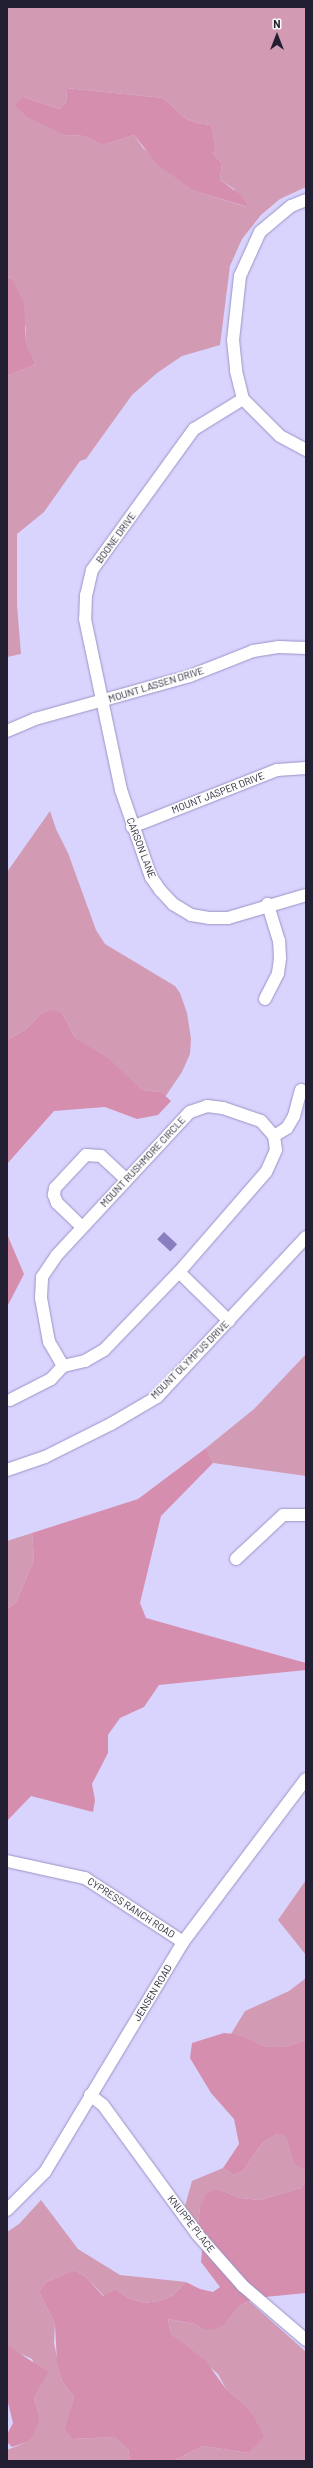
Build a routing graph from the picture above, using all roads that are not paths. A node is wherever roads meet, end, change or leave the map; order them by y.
1 (306, 200) edge
2 (243, 398) junction
3 (306, 450) edge
4 (306, 648) edge
5 (103, 700) junction
6 (7, 731) edge
7 (306, 768) edge
8 (120, 790) joint
9 (132, 827) junction
10 (306, 895) edge
11 (268, 904) junction
12 (265, 999) dead end
13 (300, 1090) dead end
14 (274, 1136) junction
15 (126, 1179) junction
16 (82, 1227) junction
17 (306, 1237) edge
18 (179, 1272) junction
19 (229, 1321) junction
20 (63, 1366) junction
21 (10, 1400) dead end
22 (7, 1470) edge
23 (306, 1515) edge
24 (236, 1558) dead end
25 (306, 1779) edge
26 (7, 1861) edge
27 (184, 1942) junction
28 (90, 2095) junction
29 (7, 2210) edge
30 (306, 2340) edge

1 - 2 street
2 - 3 street
2 - 5 street, BOONE DRIVE
4 - 5 street, MOUNT LASSEN DRIVE
5 - 6 street, MOUNT LASSEN DRIVE
5 - 8 street, BOONE DRIVE
7 - 9 street, MOUNT JASPER DRIVE
8 - 9 street, CARSON LANE
9 - 11 street, CARSON LANE
10 - 11 street, CARSON LANE
11 - 12 street
13 - 14 street
14 - 15 street, MOUNT RUSHMORE CIRCLE
14 - 18 street
15 - 16 street, MOUNT RUSHMORE CIRCLE
15 - 16 street
16 - 20 street, MOUNT RUSHMORE CIRCLE
17 - 19 street, MOUNT OLYMPUS DRIVE
18 - 19 street
18 - 20 street
19 - 22 street, MOUNT OLYMPUS DRIVE
20 - 21 street
23 - 24 street
25 - 27 street, JENSEN ROAD
26 - 27 street, CYPRESS RANCH ROAD
27 - 28 street, JENSEN ROAD
28 - 29 street, JENSEN ROAD
28 - 30 street, KNUPPE PLACE

